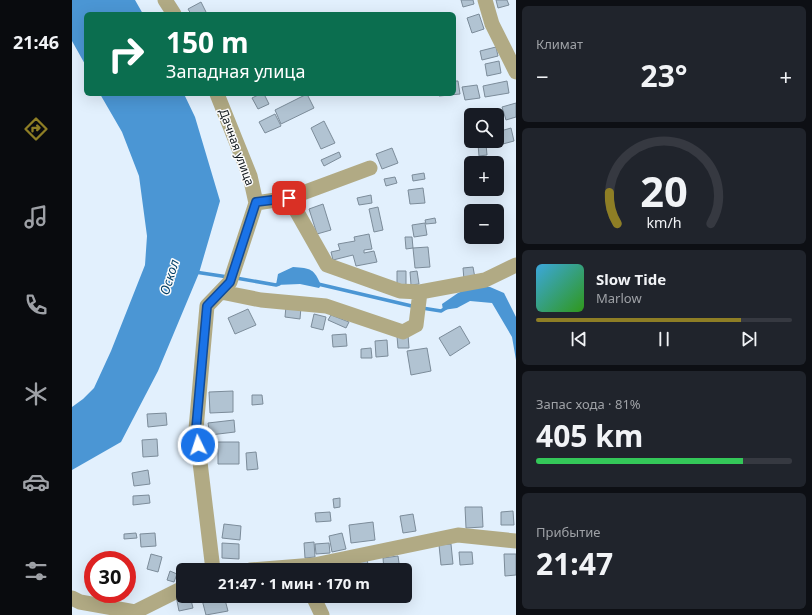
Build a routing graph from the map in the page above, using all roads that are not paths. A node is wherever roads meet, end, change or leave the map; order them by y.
1 (165, 0) edge
2 (485, 0) edge
3 (173, 12) edge
4 (516, 72) edge
5 (218, 96) edge
6 (370, 168) dead end
7 (289, 198) junction
8 (256, 202) junction
9 (516, 266) edge
10 (228, 282) junction
11 (419, 304) junction
12 (516, 541) edge
13 (212, 563) edge
14 (331, 563) edge
15 (176, 592) edge
16 (316, 603) edge
17 (77, 605) edge
18 (136, 613) edge
19 (322, 615) edge

1 - 3 street
2 - 4 street
5 - 8 street, Дачная улица
6 - 7 street
7 - 8 street
7 - 11 street
8 - 10 street
9 - 11 street
10 - 11 street
10 - 13 street
12 - 14 street
15 - 18 street
16 - 19 street
17 - 18 street

